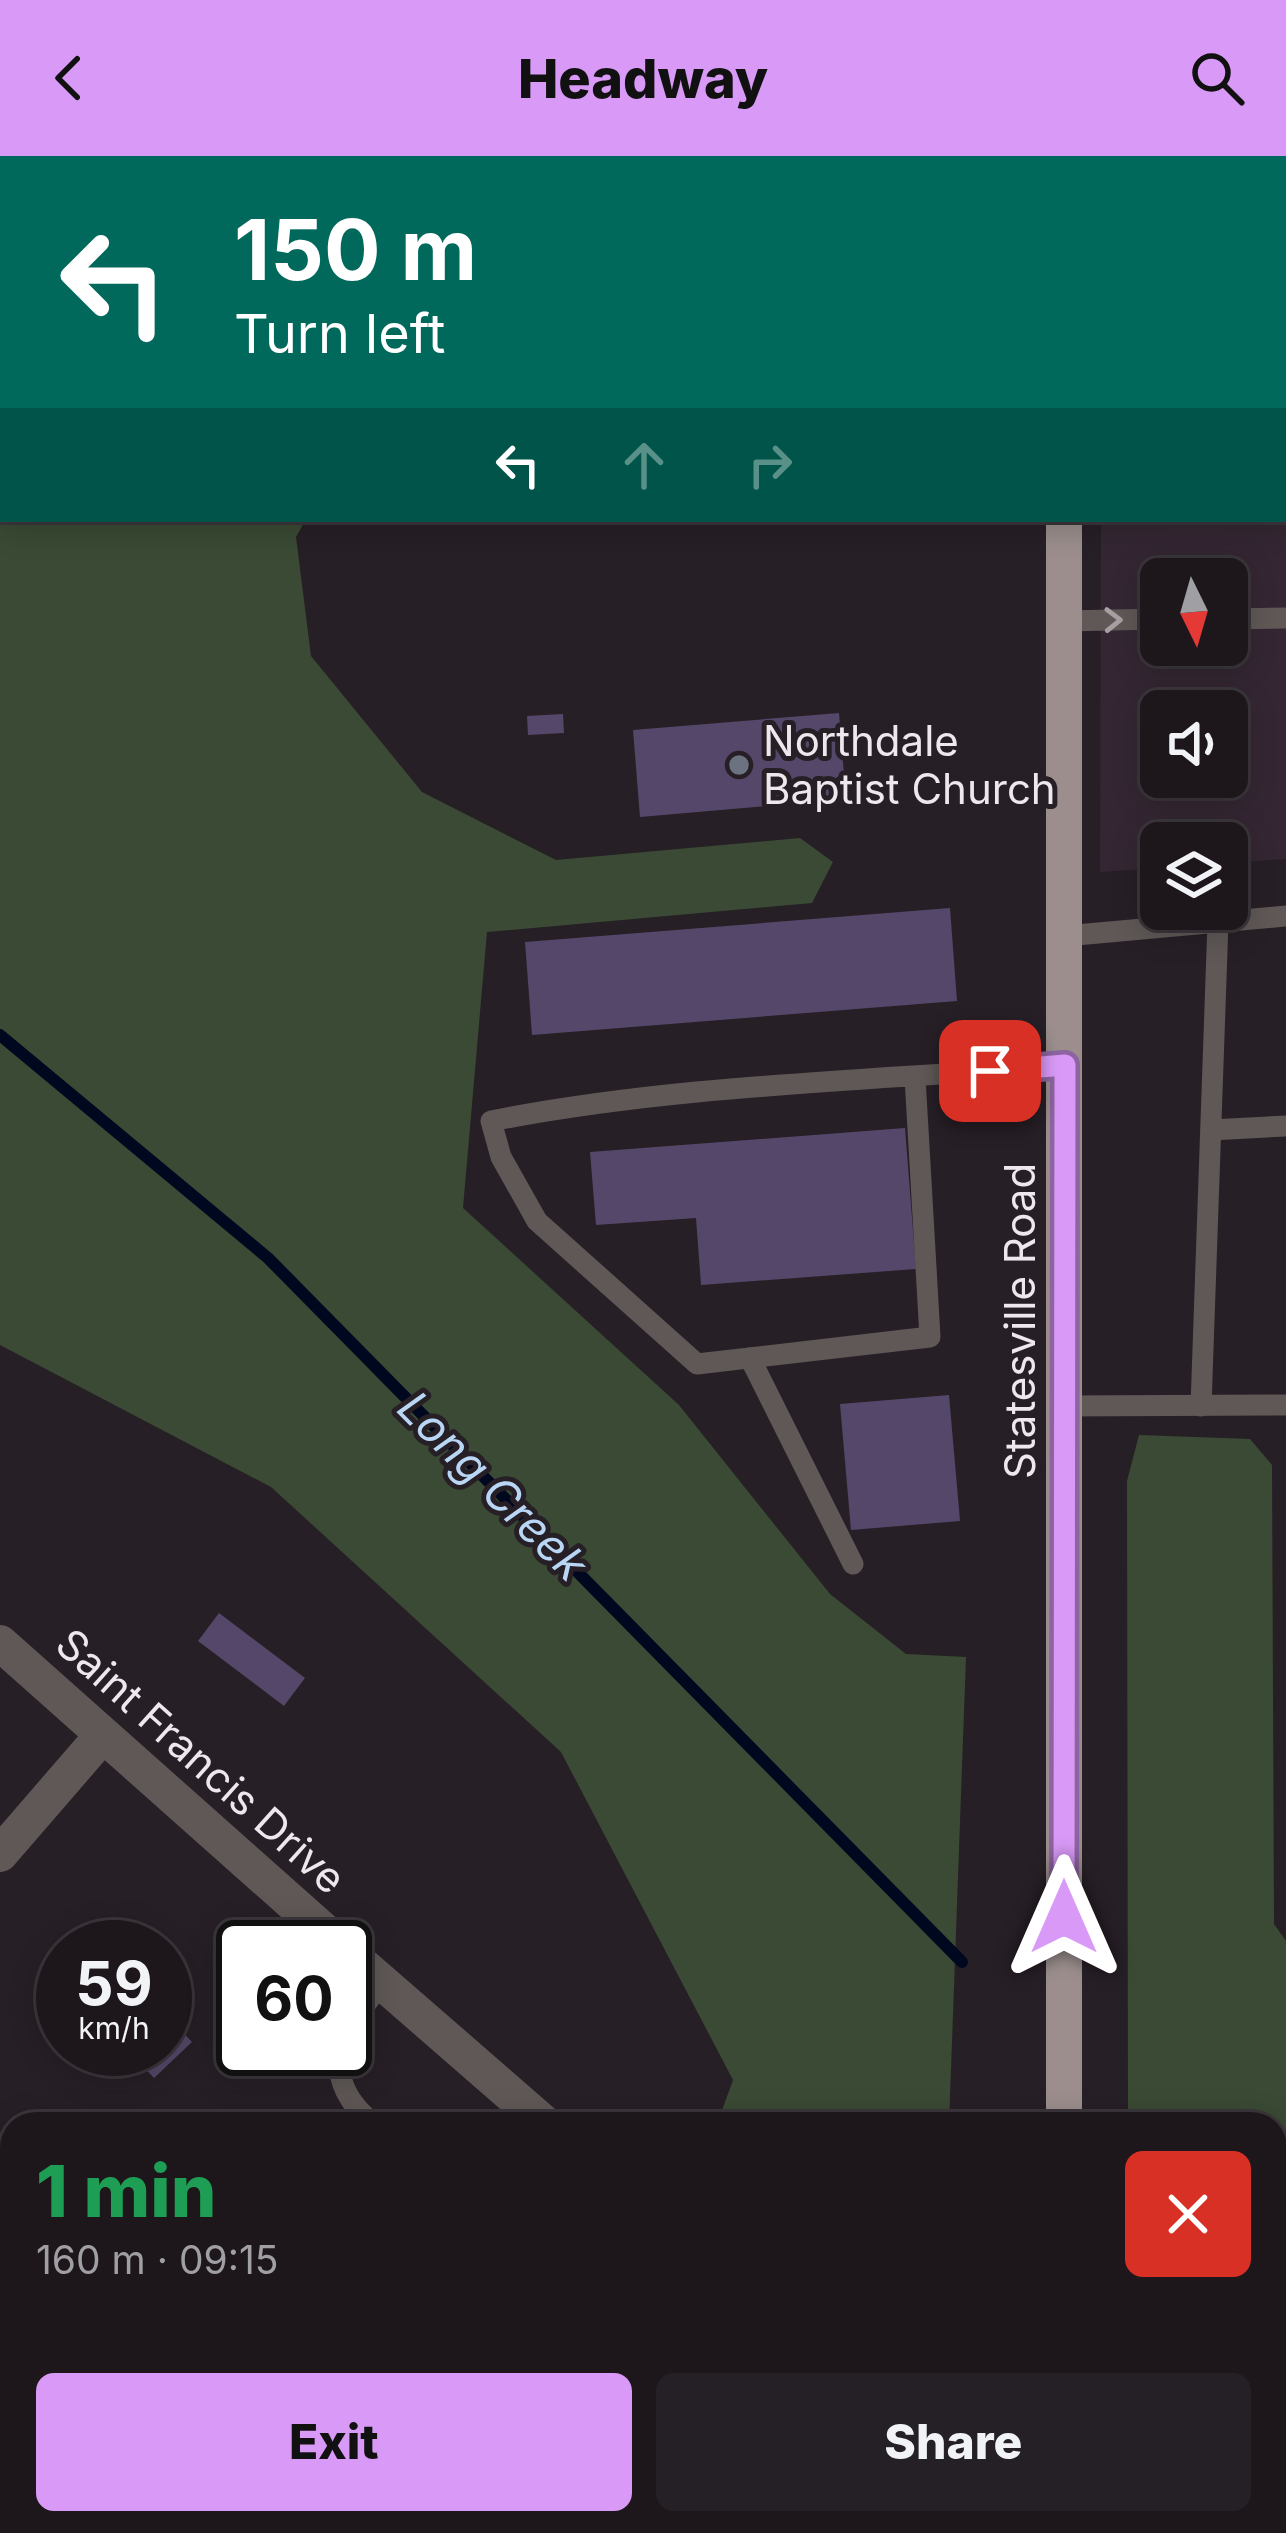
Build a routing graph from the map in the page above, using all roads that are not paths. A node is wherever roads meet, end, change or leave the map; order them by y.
1 (1064, 522) edge
2 (1286, 618) edge
3 (1248, 619) edge
4 (1065, 620) junction
5 (1140, 620) edge
6 (1286, 916) edge
7 (1248, 919) edge
8 (1140, 930) edge
9 (1218, 930) edge
10 (1065, 937) junction
11 (1065, 1065) junction
12 (915, 1077) junction
13 (1286, 1126) edge
14 (1211, 1130) junction
15 (751, 1358) junction
16 (1286, 1405) edge
17 (1064, 1406) junction
18 (1202, 1406) junction
19 (853, 1564) dead end
20 (0, 1643) edge
21 (102, 1736) junction
22 (0, 1854) edge
23 (312, 1920) edge
24 (372, 1973) edge
25 (382, 1982) junction
26 (372, 1996) edge
27 (339, 2076) edge
28 (359, 2112) edge
29 (518, 2112) edge
30 (1064, 2112) edge

1 - 4 main road, Statesville Road
2 - 3 lane
4 -> 5 lane
4 - 10 main road, Statesville Road
6 - 7 lane
8 - 10 lane
9 - 14 lane
10 - 11 main road, Statesville Road
11 - 12 lane
11 - 17 main road, Statesville Road
12 - 15 lane
12 - 15 lane
13 - 14 lane
14 - 18 lane
15 - 19 lane
16 - 18 lane
17 - 18 lane
17 - 30 main road, Statesville Road
20 - 21 street, Saint Francis Drive
21 - 22 street
21 - 23 street, Saint Francis Drive
24 - 25 street, Saint Francis Drive
25 - 26 lane
25 - 29 street, Saint Francis Drive
27 - 28 lane

